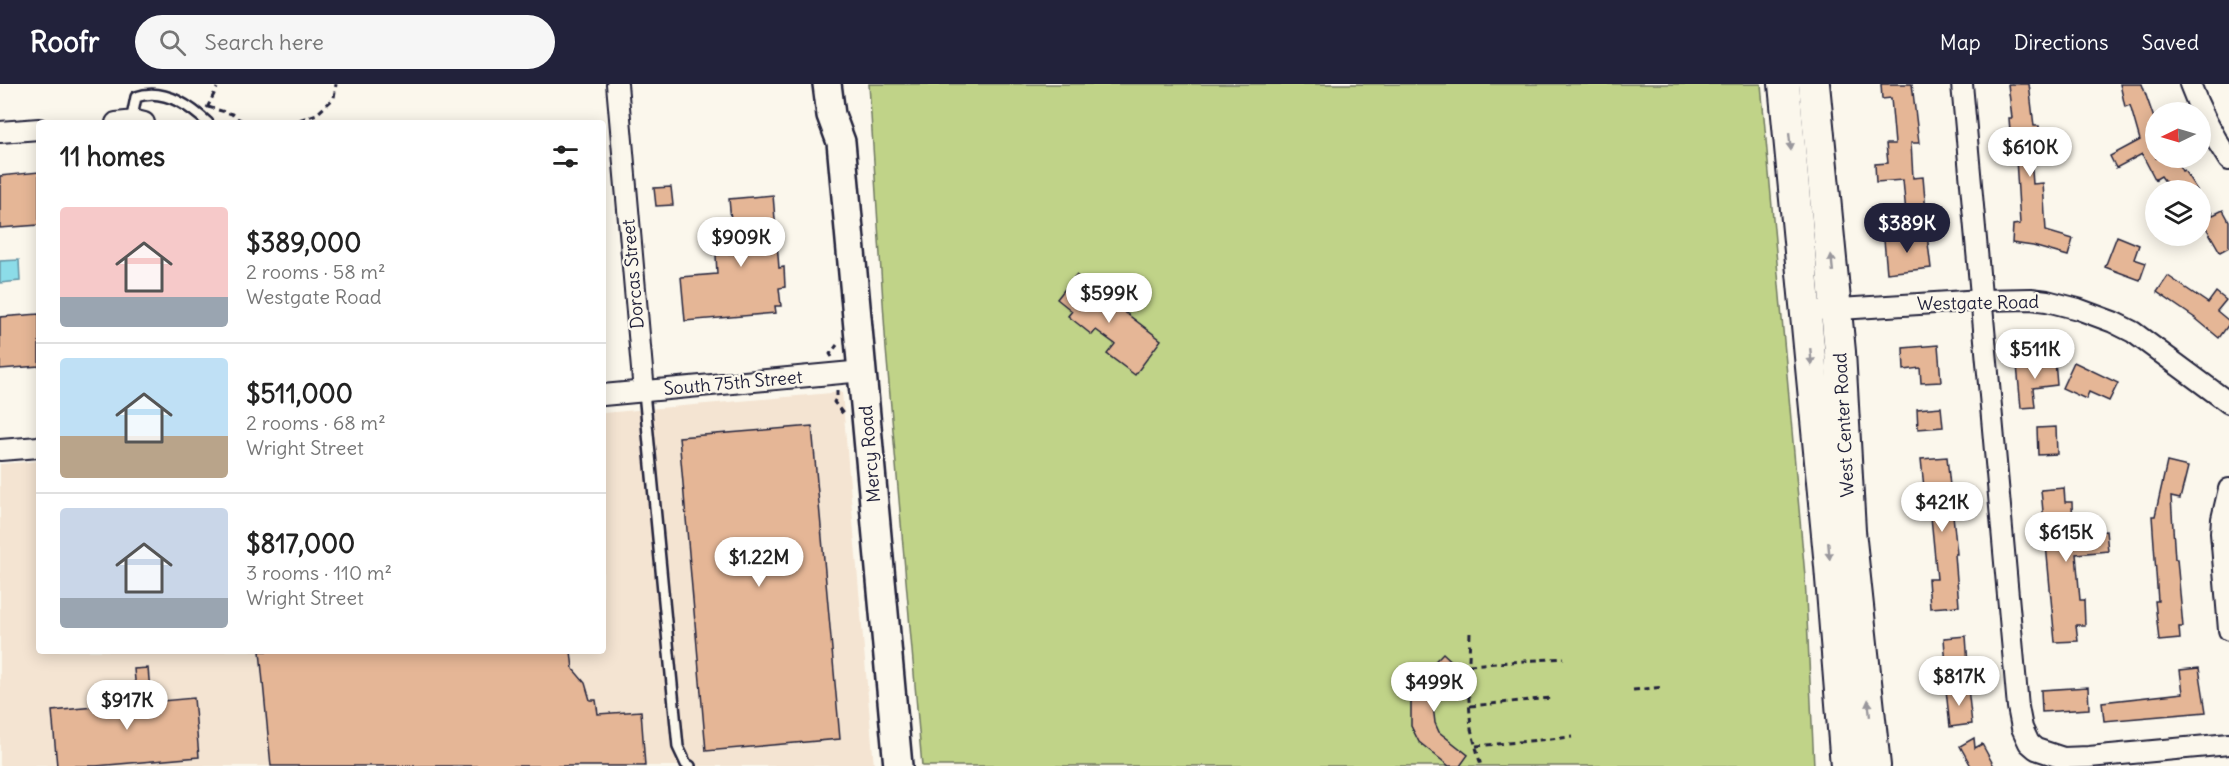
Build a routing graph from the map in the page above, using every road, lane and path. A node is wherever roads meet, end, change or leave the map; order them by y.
1 (336, 84) edge
2 (617, 84) edge
3 (826, 84) edge
4 (845, 84) edge
5 (1784, 84) edge
6 (1814, 84) edge
7 (1962, 84) edge
8 (2190, 84) edge
9 (217, 88) dead end
10 (208, 106) junction
11 (235, 118) joint
12 (131, 120) edge
13 (204, 120) edge
14 (239, 120) edge
15 (299, 120) edge
16 (36, 129) edge
17 (0, 132) edge
18 (841, 142) junction
19 (2229, 160) edge
20 (1982, 300) junction
21 (1837, 309) junction
22 (1806, 311) junction
23 (863, 371) junction
24 (645, 392) junction
25 (606, 395) edge
26 (2229, 403) edge
27 (36, 447) edge
28 (0, 450) edge
29 (2229, 489) edge
30 (2229, 630) edge
31 (1470, 633) dead end
32 (1564, 658) dead end
33 (1469, 665) junction
34 (1664, 687) dead end
35 (1633, 690) dead end
36 (1551, 698) dead end
37 (1470, 706) junction
38 (1572, 737) dead end
39 (2229, 744) edge
40 (1476, 746) junction
41 (687, 765) edge
42 (898, 766) edge
43 (1481, 766) edge
44 (1846, 766) edge
45 (1875, 766) edge

1 - 15 path
2 - 24 street, Dorcas Street
3 - 18 main road, Mercy Road
4 - 18 main road, Mercy Road
5 -> 22 main road, West Center Road
21 -> 6 main road, West Center Road
7 - 20 street
8 - 19 street
9 - 10 path
10 - 11 path
10 - 13 path
11 - 14 path
12 - 13 lane
16 - 17 street
18 - 23 main road, Mercy Road
20 - 21 street, Westgate Road
20 - 26 street, Westgate Road
20 - 39 street
21 - 22 street, Westgate Road
45 -> 21 main road, West Center Road
22 -> 44 main road, West Center Road
23 - 24 street, South 75th Street
23 - 42 main road, Mercy Road
24 - 25 street, South 75th Street
24 - 41 lane
27 - 28 street
29 - 30 street
31 - 33 path
32 - 33 path
33 - 37 path
34 - 35 path
36 - 37 path
37 - 40 path
38 - 40 path
40 - 43 path

